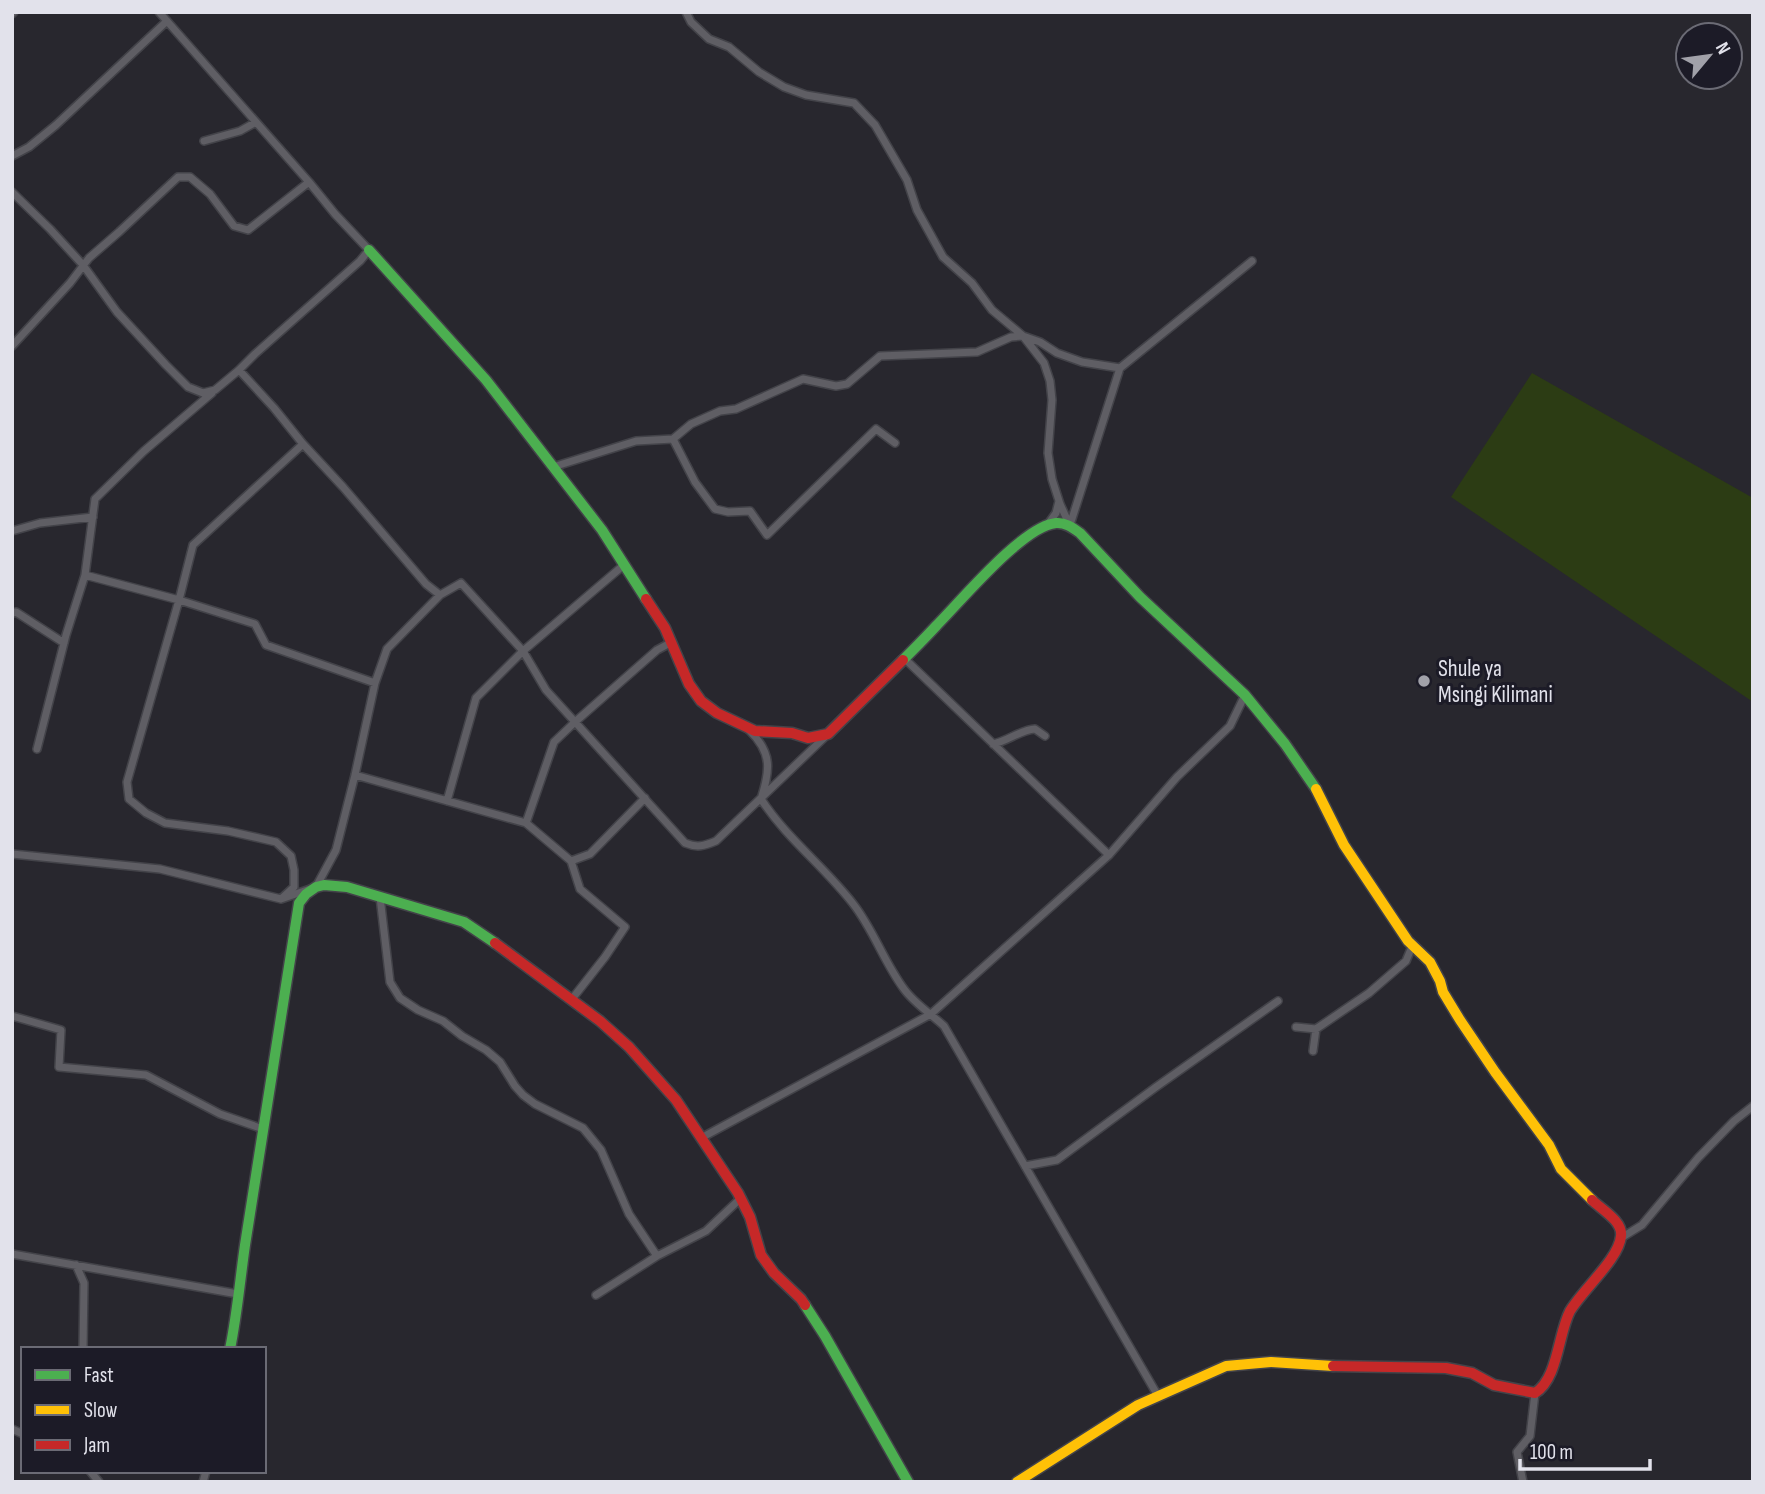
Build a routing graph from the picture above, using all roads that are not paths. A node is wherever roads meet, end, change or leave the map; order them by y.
1 (159, 12) edge
2 (686, 12) edge
3 (167, 21) junction
4 (256, 122) junction
5 (204, 141) dead end
6 (12, 156) edge
7 (309, 182) junction
8 (12, 192) edge
9 (369, 250) junction
10 (1252, 261) dead end
11 (83, 265) junction
12 (1023, 336) junction
13 (12, 346) edge
14 (1120, 368) junction
15 (239, 370) junction
16 (215, 390) junction
17 (673, 439) junction
18 (895, 443) dead end
19 (303, 444) junction
20 (553, 467) junction
21 (1059, 501) junction
22 (93, 517) junction
23 (1048, 524) junction
24 (1070, 526) junction
25 (12, 531) edge
26 (625, 565) junction
27 (85, 575) junction
28 (440, 595) junction
29 (179, 600) junction
30 (12, 613) edge
31 (671, 642) junction
32 (64, 643) junction
33 (523, 651) junction
34 (905, 659) junction
35 (376, 683) junction
36 (1245, 695) junction
37 (575, 722) junction
38 (745, 727) junction
39 (828, 734) junction
40 (1045, 736) dead end
41 (996, 744) junction
42 (37, 749) dead end
43 (355, 775) junction
44 (645, 799) junction
45 (761, 799) junction
46 (447, 801) junction
47 (526, 823) junction
48 (12, 854) edge
49 (1109, 855) junction
50 (572, 861) junction
51 (316, 887) junction
52 (380, 897) junction
53 (281, 899) junction
54 (1410, 945) junction
55 (572, 999) junction
56 (1278, 1001) dead end
57 (931, 1014) junction
58 (12, 1016) edge
59 (1296, 1027) dead end
60 (1316, 1029) junction
61 (1313, 1051) dead end
62 (1753, 1106) edge
63 (262, 1129) junction
64 (701, 1138) junction
65 (1025, 1166) junction
66 (741, 1198) junction
67 (1621, 1238) junction
68 (12, 1254) edge
69 (657, 1256) junction
70 (76, 1265) junction
71 (238, 1294) junction
72 (596, 1295) dead end
73 (83, 1347) edge
74 (230, 1347) edge
75 (1535, 1393) junction
76 (1158, 1396) junction
77 (92, 1473) edge
78 (97, 1473) edge
79 (908, 1482) edge
80 (1017, 1482) edge
81 (1523, 1482) edge

1 - 3 street
2 - 12 street
3 - 4 street
3 - 6 street
4 - 5 street
4 - 7 street
7 - 9 street
7 - 11 street
8 - 11 street
9 - 15 street
9 - 20 street
10 - 14 street
11 - 13 street
11 - 16 street
12 - 14 street
12 - 17 street
12 - 21 street
14 - 24 street
15 - 16 street
15 - 19 street
16 - 22 street
17 - 18 street
17 - 20 street
19 - 28 street
19 - 29 street
20 - 26 street
21 - 23 street
21 - 24 street
22 - 25 street
22 - 27 street
23 - 24 street
23 - 34 street
24 - 36 street
26 - 31 street
26 - 33 street
27 - 29 street
27 - 32 street
28 - 33 street
28 - 35 street
29 - 35 street
29 - 53 street
30 - 32 street
31 - 37 street
31 - 38 street
32 - 42 street
33 - 37 street
33 - 46 street
34 - 39 street
34 - 41 street
35 - 43 street
36 - 49 street
36 - 54 street
37 - 44 street
37 - 47 street
38 - 39 street
38 - 45 street
39 - 45 street
40 - 41 street
41 - 49 street
43 - 46 street
43 - 51 street
44 - 45 street
44 - 50 street
45 - 57 street
46 - 47 street
47 - 50 street
48 - 53 street
49 - 57 street
50 - 55 street
51 - 52 street
51 - 53 street
51 - 63 street
52 - 55 street
52 - 69 street
54 - 60 street
54 - 67 street
55 - 64 street
56 - 65 street
57 - 64 street
57 - 65 street
58 - 63 street
59 - 60 street
60 - 61 street
62 - 67 street
63 - 71 street
64 - 66 street
65 - 76 street
66 - 69 street
66 - 79 street
67 - 75 street
68 - 70 street
69 - 72 street
70 - 71 street
70 - 73 street
71 - 74 street
75 - 76 street
75 - 81 street
76 - 80 street
77 - 78 street

